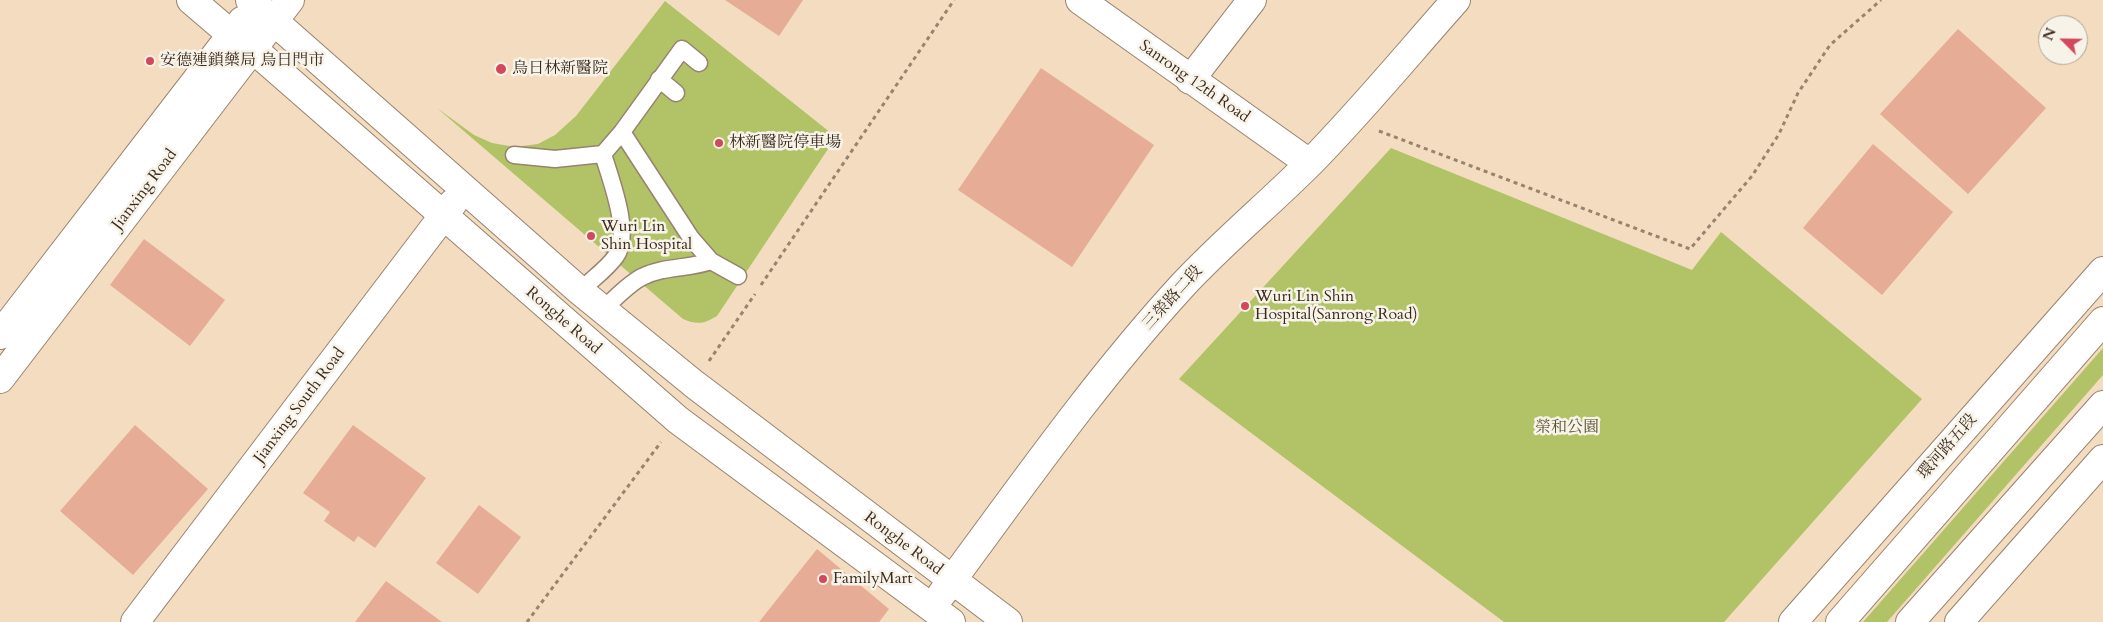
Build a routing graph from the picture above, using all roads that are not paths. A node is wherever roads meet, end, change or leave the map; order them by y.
1 (192, 0) edge
2 (290, 0) edge
3 (1080, 0) edge
4 (1252, 0) edge
5 (1456, 0) edge
6 (259, 7) edge
7 (242, 42) junction
8 (699, 63) dead end
9 (659, 79) junction
10 (1190, 80) junction
11 (676, 93) dead end
12 (622, 132) junction
13 (602, 154) junction
14 (514, 155) dead end
15 (1309, 163) junction
16 (464, 189) junction
17 (443, 217) junction
18 (711, 261) junction
19 (2103, 271) edge
20 (738, 276) dead end
21 (580, 291) junction
22 (603, 309) junction
23 (2103, 321) edge
24 (0, 335) edge
25 (0, 379) edge
26 (2103, 404) edge
27 (2103, 459) edge
28 (951, 580) junction
29 (935, 617) edge
30 (135, 622) edge
31 (1008, 622) edge
32 (1793, 622) edge
33 (1840, 622) edge
34 (1910, 622) edge
35 (1959, 622) edge

1 - 7 street, Ronghe Road
2 - 6 street, Jianxing Road
3 - 10 street, Sanrong 12th Road
4 - 10 street
5 - 15 street, 三榮路二段
6 - 7 street, Jianxing Road
6 - 16 street, Ronghe Road
7 - 17 street, Ronghe Road
7 - 24 street, Jianxing Road
7 - 25 street, Jianxing Road
8 - 9 lane
9 - 11 lane
9 - 12 lane
10 - 15 street, Sanrong 12th Road
12 - 13 lane
12 - 18 lane
13 - 14 lane
13 - 21 lane
15 - 28 street, 三榮路二段
16 - 17 street, Jianxing South Road
16 - 21 street, Ronghe Road
17 - 29 street, Ronghe Road
17 - 30 street, Jianxing South Road
18 - 20 lane
18 - 22 lane
19 - 32 street, 環河路五段
21 - 22 street, Ronghe Road
22 - 28 street, Ronghe Road
23 - 33 street, 環河路五段
26 - 34 street
27 - 35 street
28 - 29 street, 三榮路二段
28 - 31 street, Ronghe Road

